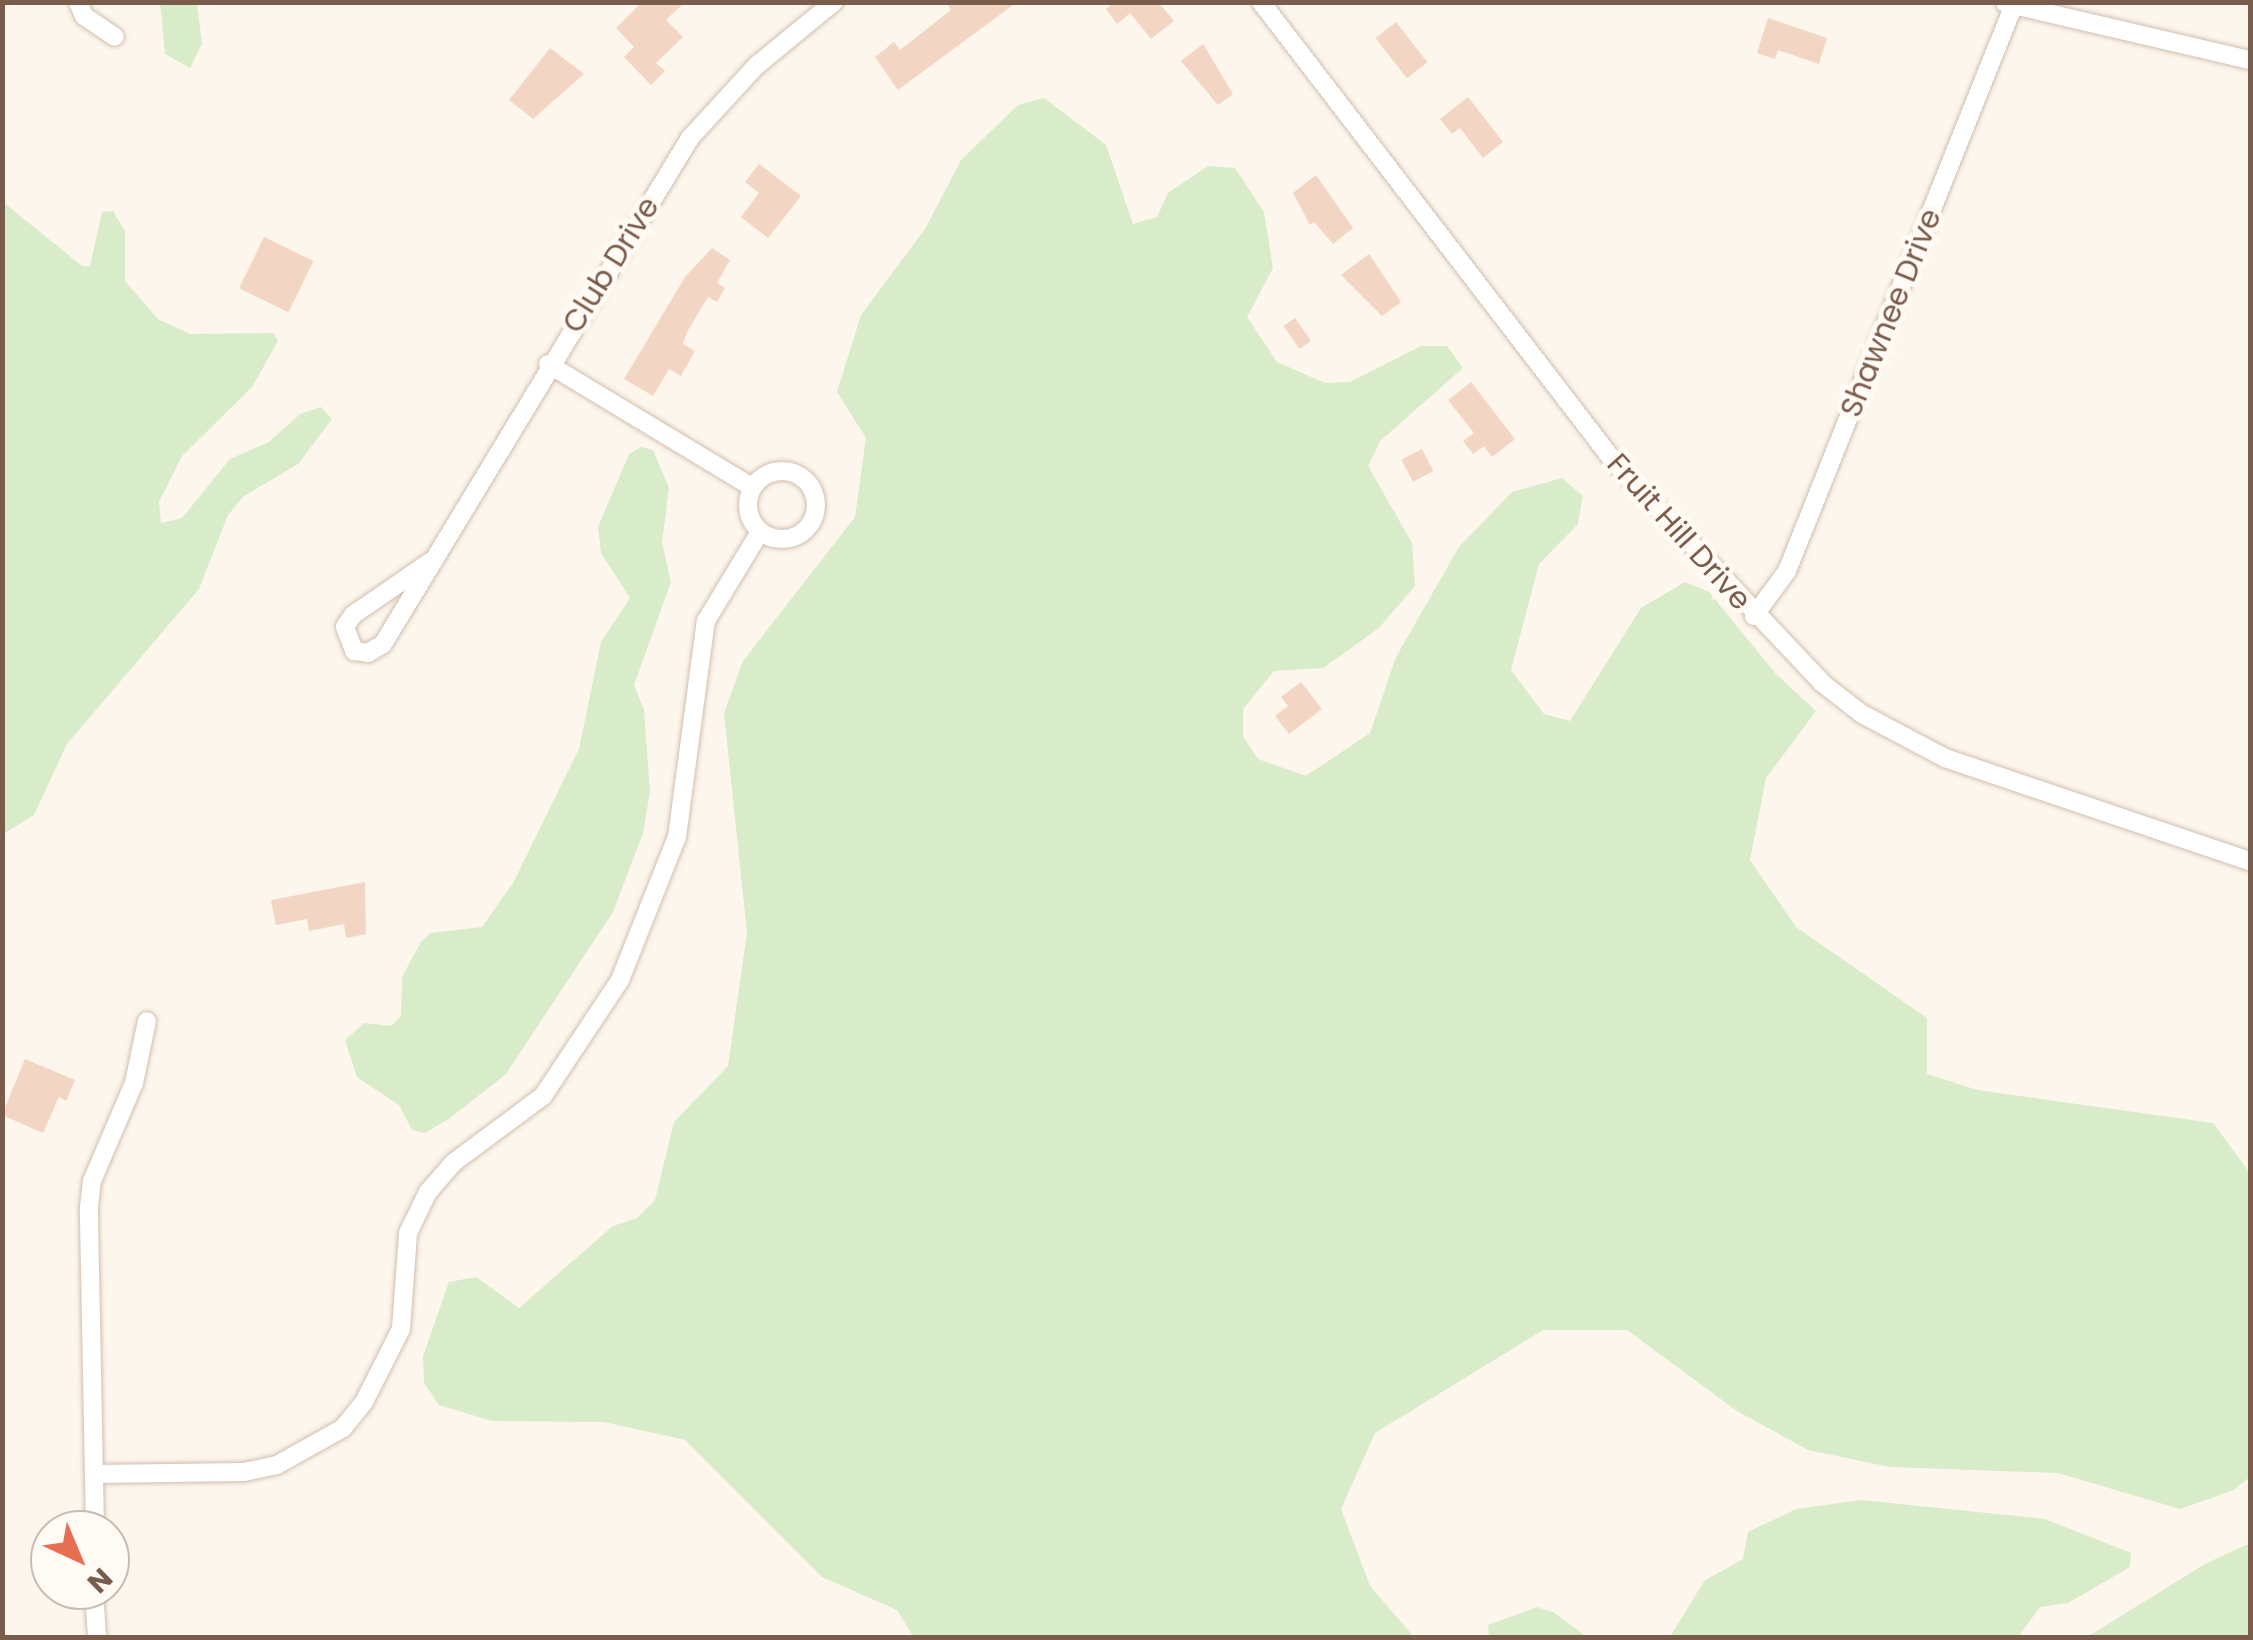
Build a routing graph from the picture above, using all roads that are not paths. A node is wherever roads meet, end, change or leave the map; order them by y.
1 (78, 2) edge
2 (834, 2) edge
3 (1261, 2) edge
4 (2011, 3) edge
5 (115, 38) dead end
6 (2250, 60) edge
7 (548, 364) junction
8 (752, 487) junction
9 (760, 532) junction
10 (430, 562) junction
11 (1754, 616) junction
12 (2250, 861) edge
13 (148, 1021) dead end
14 (96, 1474) junction
15 (95, 1510) edge
16 (96, 1610) edge
17 (98, 1638) edge

1 - 5 street
2 - 7 street, Club Drive
3 - 11 street, Fruit Hill Drive
4 - 6 street
4 - 11 street, Shawnee Drive
7 - 8 street
7 - 10 street, Club Drive
8 - 9 street
8 - 9 street
9 - 14 street
10 - 10 street, Club Drive
11 - 12 street, Fruit Hill Drive
13 - 14 street
14 - 15 street
16 - 17 street

